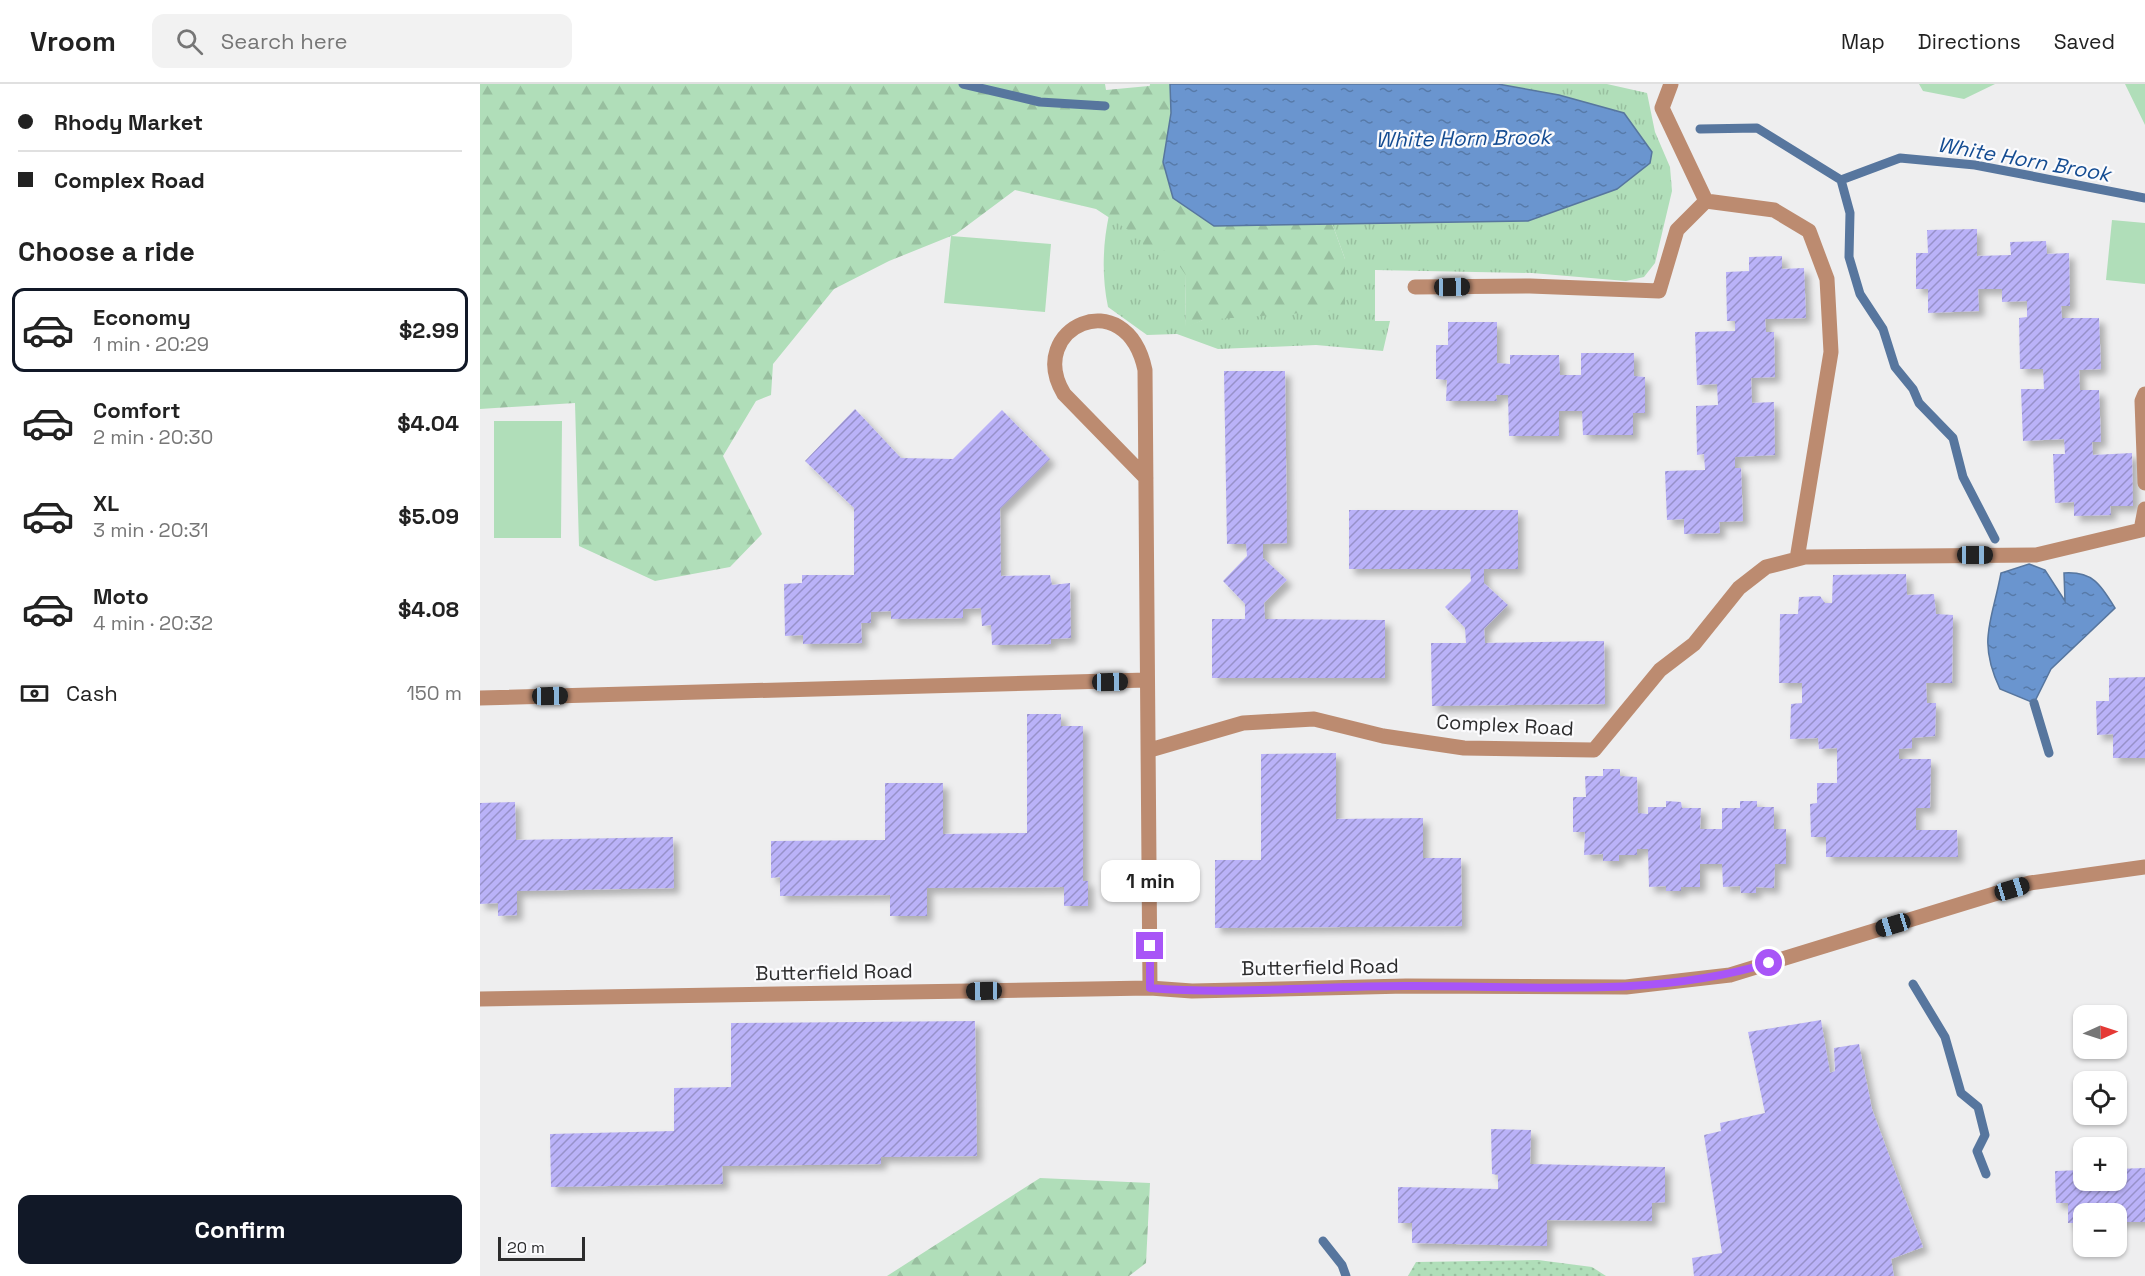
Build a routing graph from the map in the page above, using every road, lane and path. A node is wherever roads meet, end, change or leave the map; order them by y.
1 (1671, 84) edge
2 (1706, 201) junction
3 (1415, 287) dead end
4 (2145, 394) edge
5 (1146, 478) junction
6 (2145, 483) edge
7 (2145, 509) edge
8 (1797, 559) junction
9 (1148, 680) junction
10 (480, 698) edge
11 (1150, 750) junction
12 (2145, 867) edge
13 (1150, 988) junction
14 (480, 999) edge

1 - 2 street
2 - 3 street
2 - 8 street
4 - 6 street
5 - 5 street
5 - 9 street
7 - 8 street, Complex Road
8 - 11 street, Complex Road
9 - 10 street
9 - 11 street
11 - 13 street
12 - 13 street, Butterfield Road
13 - 14 street, Butterfield Road

